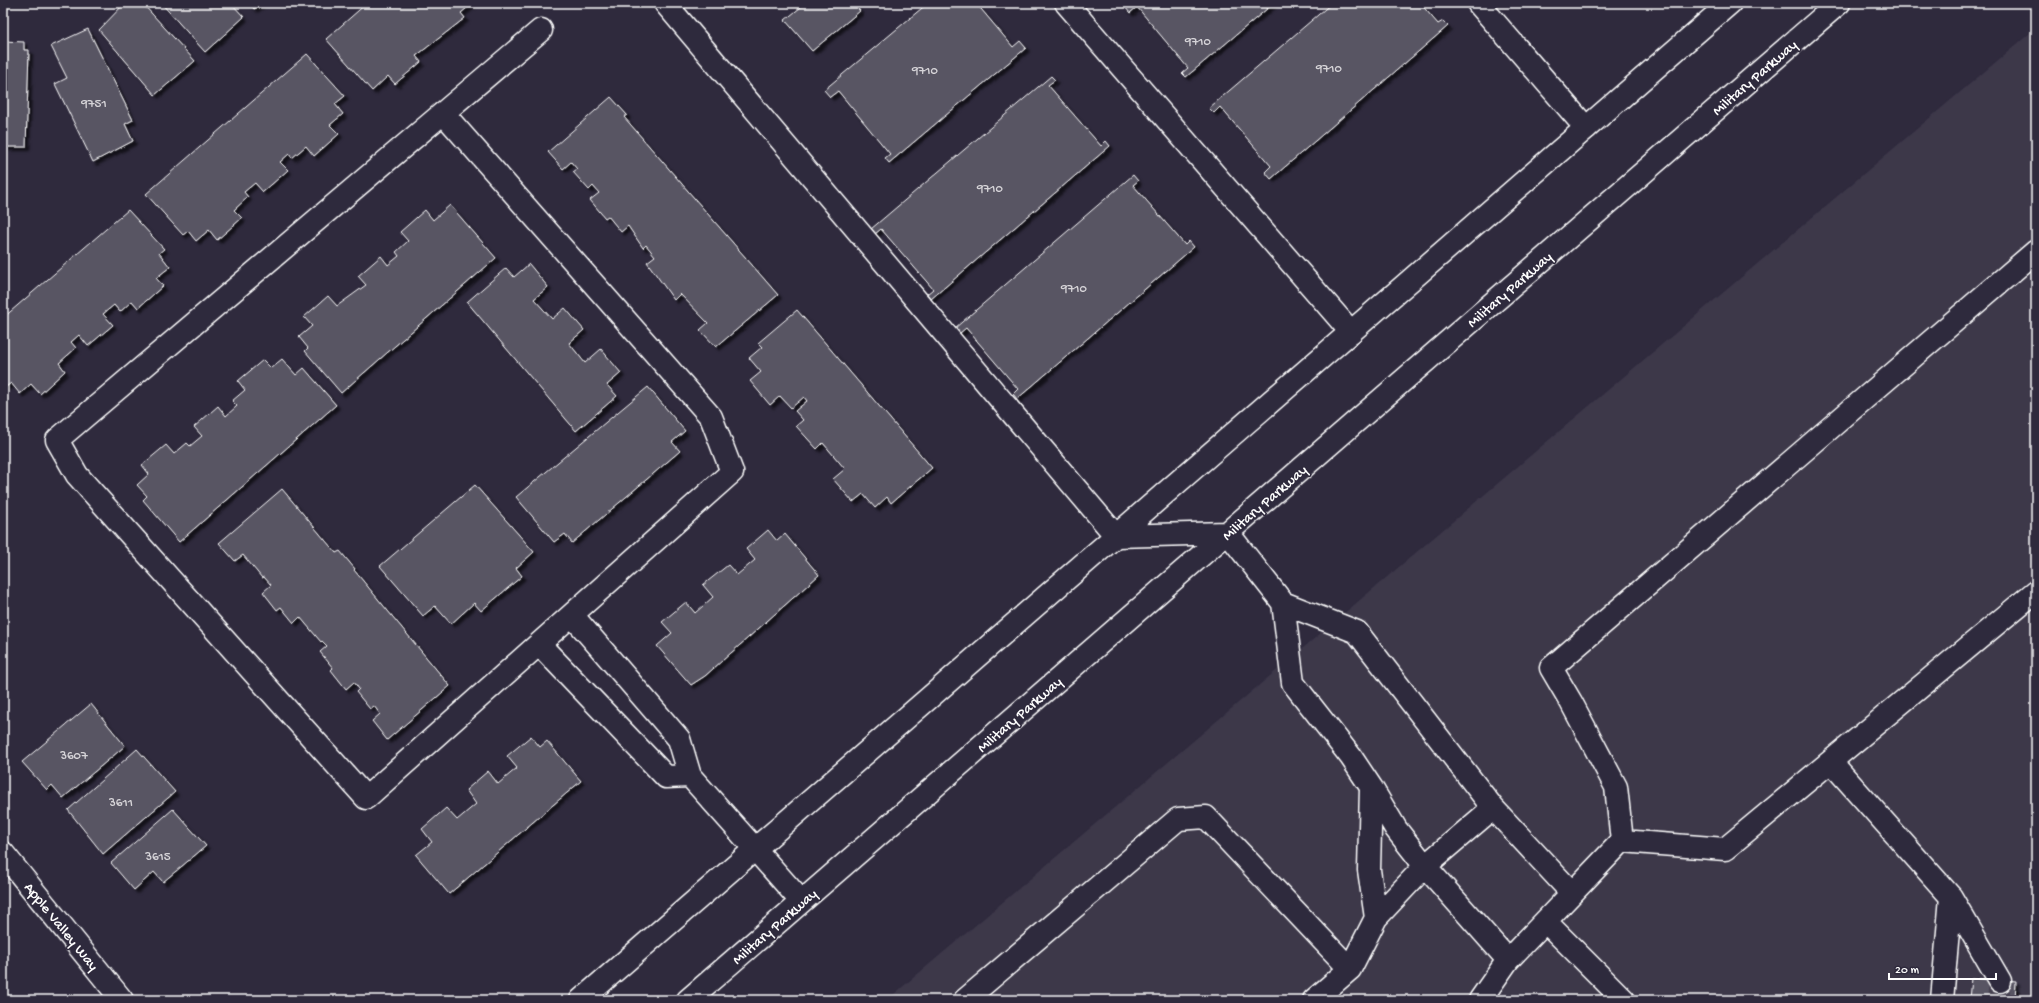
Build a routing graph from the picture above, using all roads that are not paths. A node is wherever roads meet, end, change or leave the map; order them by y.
1 (665, 3) edge
2 (1066, 3) edge
3 (1478, 3) edge
4 (1730, 3) edge
5 (1839, 3) edge
6 (541, 30) dead end
7 (443, 113) junction
8 (1586, 128) junction
9 (2036, 251) edge
10 (1351, 332) junction
11 (1228, 533) junction
12 (1116, 536) junction
13 (2036, 591) edge
14 (1283, 603) junction
15 (572, 615) junction
16 (539, 644) junction
17 (1831, 762) junction
18 (690, 776) junction
19 (1371, 787) junction
20 (1493, 808) junction
21 (1622, 841) junction
22 (755, 849) junction
23 (3, 853) edge
24 (1425, 866) junction
25 (1571, 892) junction
26 (1950, 897) junction
27 (801, 901) junction
28 (1376, 918) junction
29 (1546, 922) junction
30 (1508, 960) junction
31 (1350, 969) junction
32 (2000, 980) tunnel mouth
33 (122, 1000) edge
34 (581, 1000) edge
35 (688, 1000) edge
36 (965, 1000) edge
37 (1314, 1000) edge
38 (1480, 1000) edge
39 (1624, 1000) edge
40 (1942, 1000) edge

1 - 12 main road
2 - 10 main road
3 - 8 main road
4 - 8 main road
5 - 11 main road, Military Parkway
6 - 7 main road
7 - 15 main road
7 - 16 main road
8 - 10 main road
9 - 21 main road
10 - 12 main road
11 - 12 main road
11 - 14 main road
11 - 27 main road, Military Parkway
12 - 22 main road
13 - 17 main road
14 - 19 main road
14 - 20 main road
15 - 16 main road
15 - 18 main road
16 - 18 main road
17 - 21 main road
17 - 26 main road
18 - 22 main road
19 - 24 main road
19 - 28 main road
20 - 24 main road
20 - 25 main road
21 - 25 main road
22 - 27 main road
22 - 34 main road
23 - 33 main road, Apple Valley Way
24 - 28 main road
24 - 30 main road
25 - 29 main road
26 - 32 main road
26 - 40 main road
27 - 35 main road, Military Parkway
28 - 31 main road
29 - 30 main road
29 - 39 main road
30 - 38 main road
31 - 36 main road
31 - 37 main road

